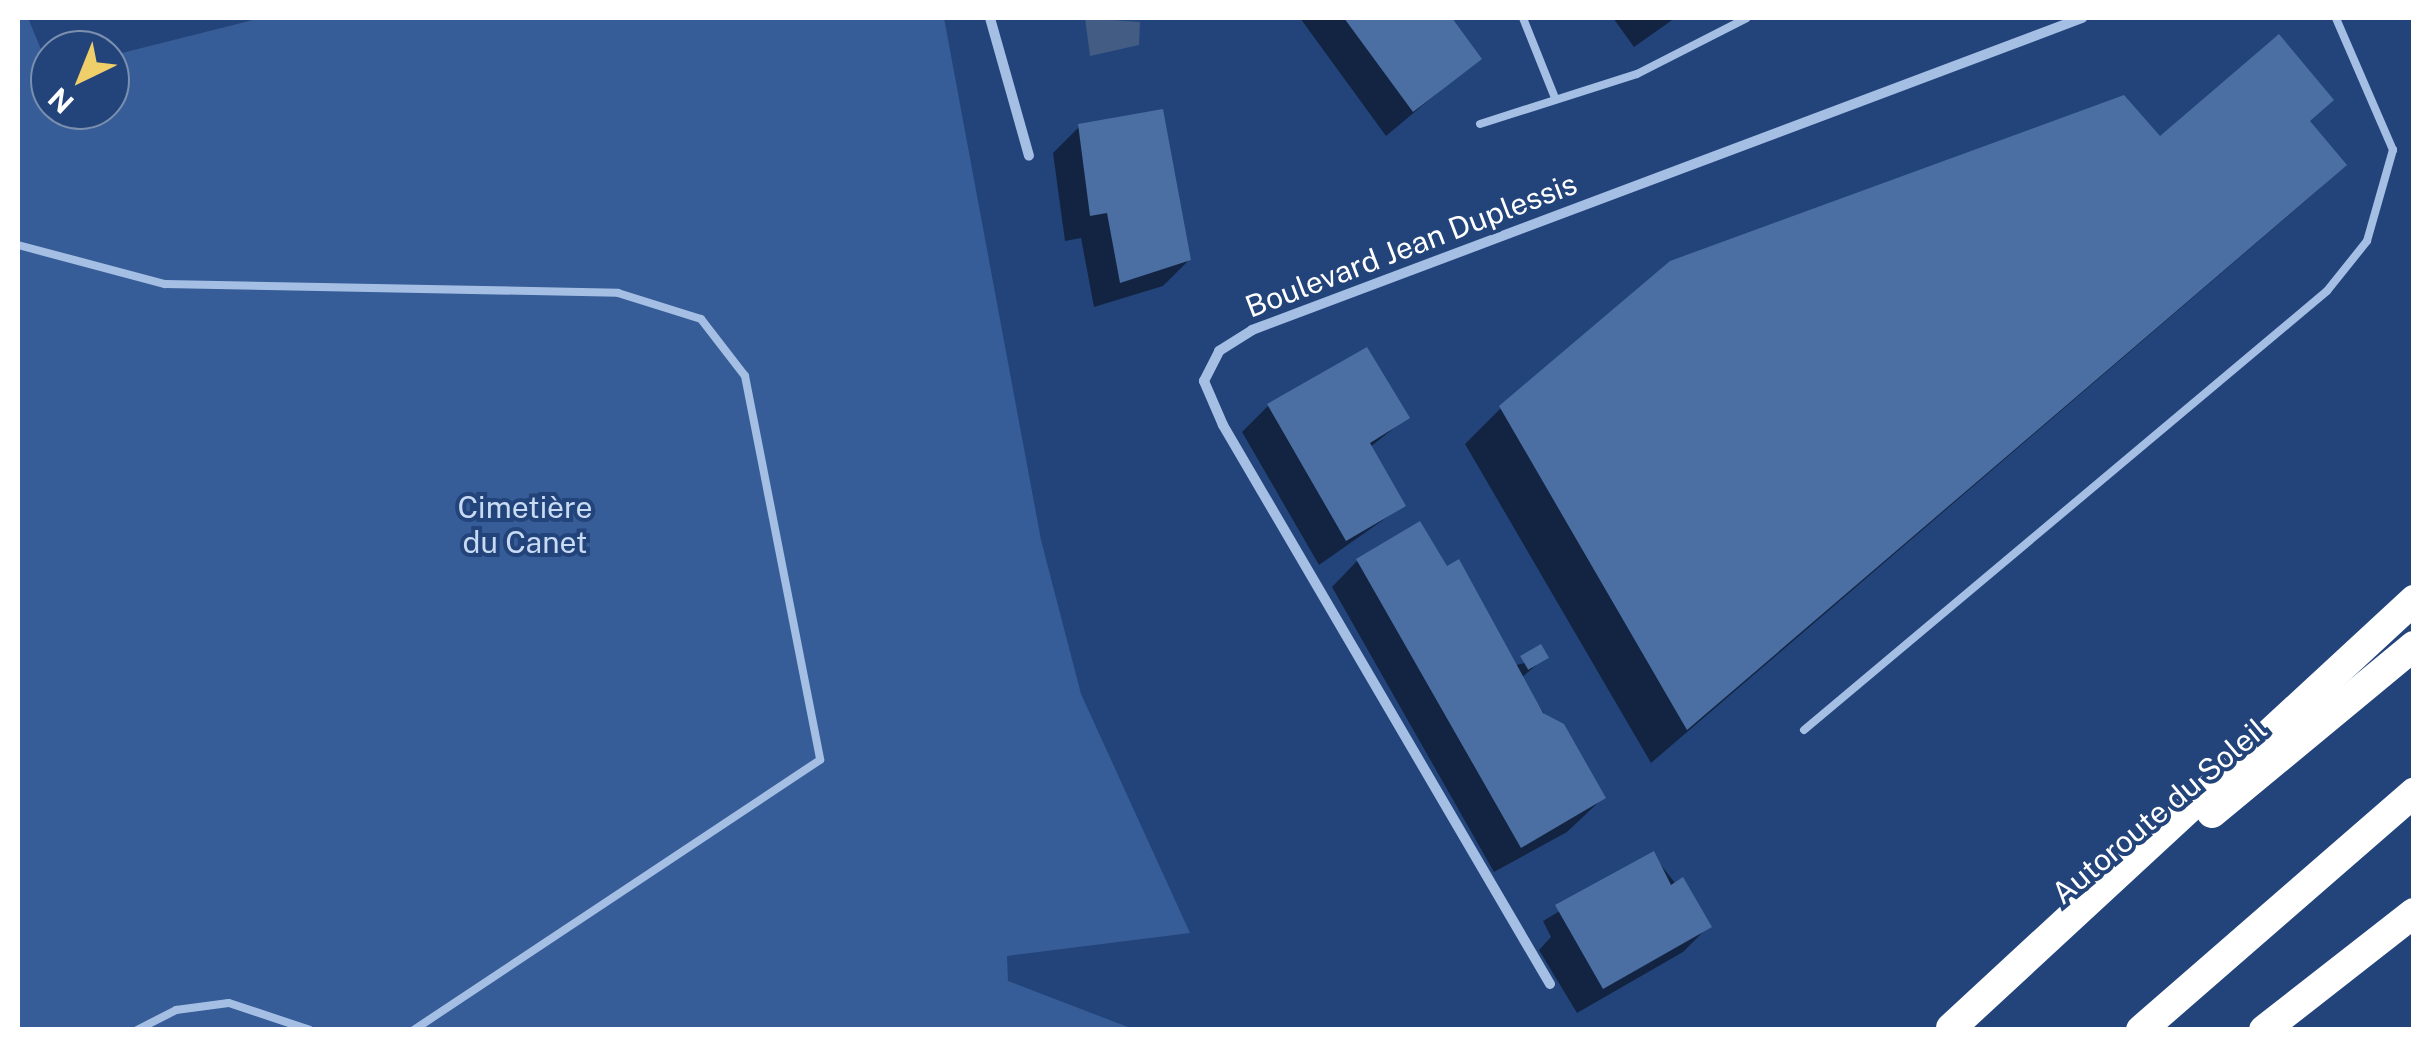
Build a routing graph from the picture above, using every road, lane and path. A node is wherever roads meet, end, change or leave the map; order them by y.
1 (990, 18) edge
2 (1523, 18) edge
3 (1747, 18) edge
4 (2082, 18) edge
5 (2336, 18) edge
6 (1555, 98) junction
7 (1480, 124) dead end
8 (1028, 156) dead end
9 (18, 245) edge
10 (2414, 600) edge
11 (2414, 646) edge
12 (1804, 730) dead end
13 (2414, 793) edge
14 (2414, 913) edge
15 (1550, 984) dead end
16 (1950, 1029) edge
17 (137, 1030) edge
18 (310, 1030) edge
19 (413, 1030) edge
20 (2141, 1030) edge
21 (2264, 1030) edge

1 - 8 street
2 - 6 lane
3 - 6 lane
4 - 15 street, Boulevard Jean Duplessis
5 - 12 lane
6 - 7 lane
9 - 19 lane
10 - 16 highway
11 - 16 highway, Autoroute du Soleil
13 - 20 highway
14 - 21 highway
17 - 18 lane

